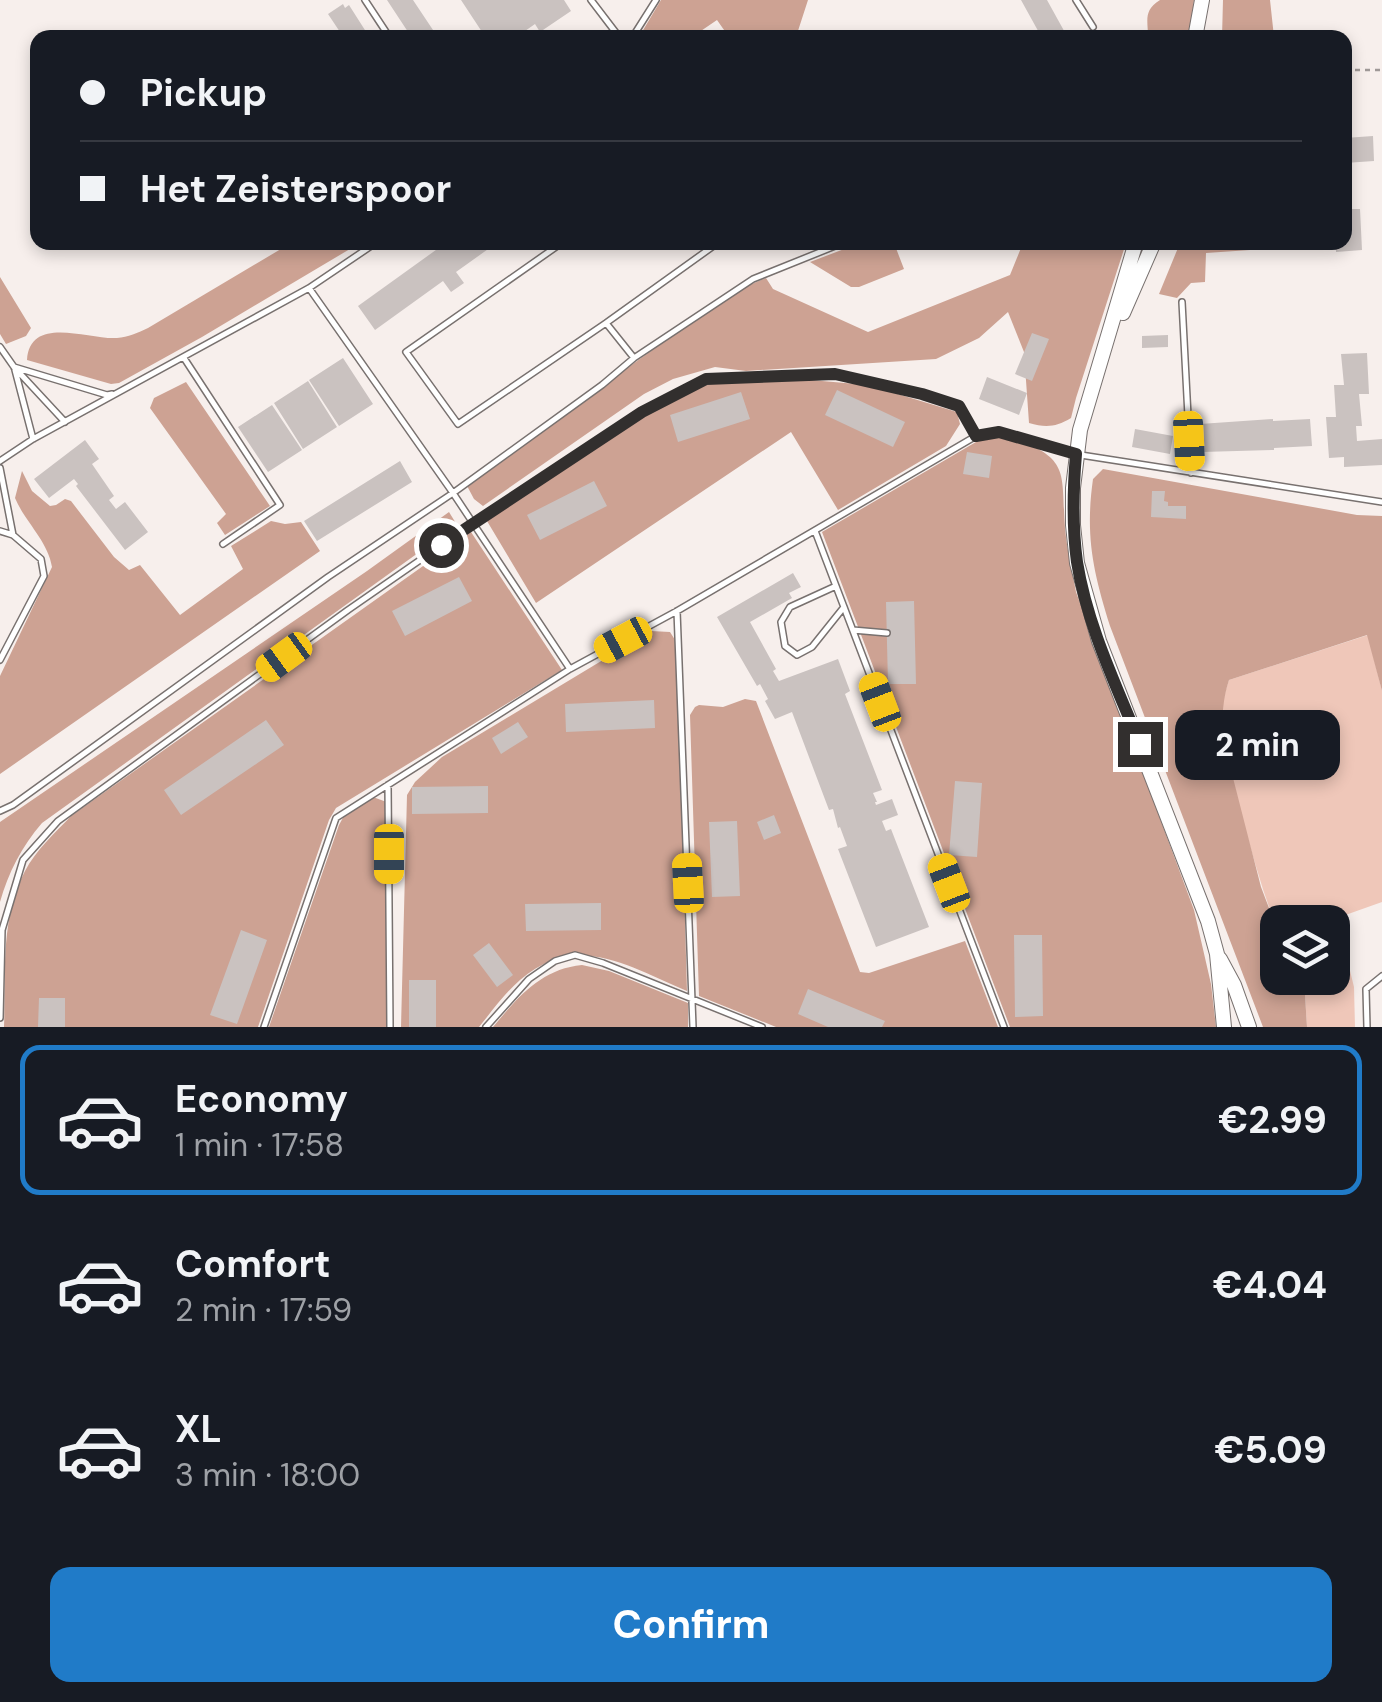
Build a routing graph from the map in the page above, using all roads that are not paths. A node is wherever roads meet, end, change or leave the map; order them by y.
1 (365, 0) edge
2 (591, 0) edge
3 (656, 0) edge
4 (1076, 0) edge
5 (1204, 0) edge
6 (1093, 27) dead end
7 (385, 30) edge
8 (614, 30) edge
9 (637, 30) edge
10 (1198, 30) edge
11 (1205, 30) edge
12 (365, 250) edge
13 (552, 250) edge
14 (708, 250) edge
15 (825, 250) edge
16 (1134, 250) edge
17 (1151, 250) edge
18 (309, 288) junction
19 (1182, 302) dead end
20 (606, 323) junction
21 (0, 347) edge
22 (184, 358) junction
23 (634, 358) junction
24 (14, 367) junction
25 (1099, 369) junction
26 (120, 392) junction
27 (65, 422) junction
28 (976, 436) junction
29 (34, 439) junction
30 (1076, 454) junction
31 (0, 465) edge
32 (1191, 473) junction
33 (453, 493) junction
34 (1382, 502) edge
35 (472, 524) junction
36 (0, 530) edge
37 (815, 531) junction
38 (13, 535) junction
39 (223, 544) dead end
40 (836, 586) junction
41 (844, 607) junction
42 (676, 611) junction
43 (852, 630) junction
44 (887, 633) dead end
45 (0, 660) edge
46 (570, 669) junction
47 (388, 784) junction
48 (0, 811) edge
49 (1217, 954) junction
50 (1382, 976) edge
51 (693, 1000) junction
52 (0, 1018) edge
53 (264, 1027) edge
54 (390, 1027) edge
55 (486, 1027) edge
56 (694, 1027) edge
57 (762, 1027) edge
58 (1004, 1027) edge
59 (1224, 1027) edge
60 (1250, 1027) edge
61 (1367, 1027) edge

1 - 7 lane
2 - 8 lane
3 - 9 lane
4 - 6 lane
5 - 10 street
5 - 11 street
12 - 18 lane
13 - 20 lane
14 - 20 lane
15 - 23 lane
16 - 25 street
17 - 25 street
18 - 22 lane
18 - 33 lane
19 - 32 lane
20 - 23 lane
21 - 24 lane
22 - 26 lane
22 - 39 lane
23 - 33 lane
24 - 26 lane
24 - 27 lane
24 - 29 lane
25 - 30 street
26 - 27 lane
27 - 29 lane
28 - 30 lane
28 - 35 lane
28 - 37 lane
29 - 31 lane
30 - 32 lane
30 - 49 street
31 - 38 lane
32 - 34 lane
33 - 35 lane
33 - 48 lane
35 - 46 lane
35 - 52 lane
36 - 38 lane
37 - 40 lane
37 - 42 lane
38 - 45 lane
40 - 41 lane
40 - 41 lane
41 - 43 lane
42 - 46 lane
42 - 51 lane
43 - 44 lane
43 - 58 lane
46 - 47 lane
47 - 53 lane
47 - 54 lane
49 - 59 street
49 - 60 street
50 - 61 lane
51 - 55 lane
51 - 56 lane
51 - 57 lane

